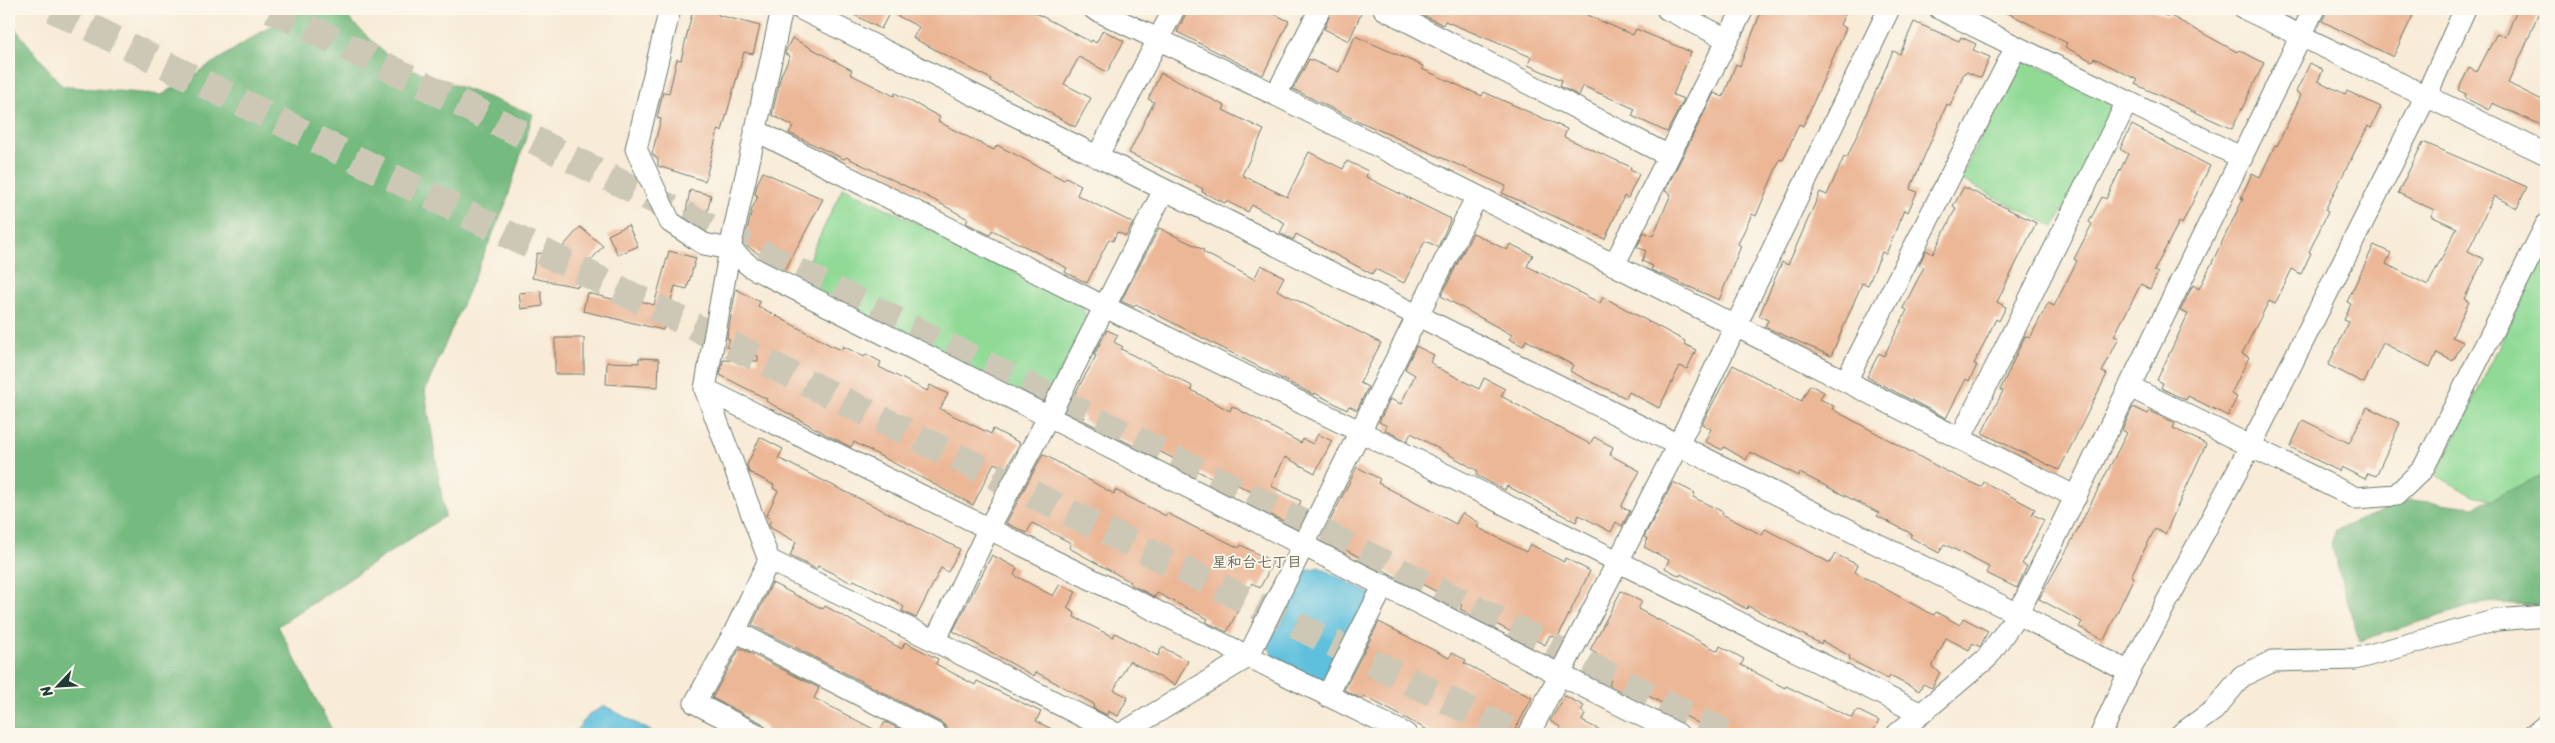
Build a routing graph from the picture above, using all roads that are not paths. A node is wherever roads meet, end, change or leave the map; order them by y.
1 (670, 9) edge
2 (782, 9) edge
3 (801, 9) edge
4 (1094, 9) edge
5 (1174, 9) edge
6 (1320, 9) edge
7 (1384, 9) edge
8 (1667, 9) edge
9 (1743, 9) edge
10 (1889, 9) edge
11 (1940, 9) edge
12 (2245, 9) edge
13 (2314, 9) edge
14 (2465, 9) edge
15 (2301, 37) junction
16 (1728, 39) junction
17 (1158, 41) junction
18 (2016, 47) junction
19 (1276, 95) junction
20 (2426, 96) junction
21 (2128, 102) junction
22 (755, 130) junction
23 (2546, 154) edge
24 (1669, 156) junction
25 (1097, 157) junction
26 (2242, 158) junction
27 (1164, 190) junction
28 (1477, 196) junction
29 (2546, 226) edge
30 (730, 249) junction
31 (1614, 265) junction
32 (1103, 306) junction
33 (1417, 316) junction
34 (1736, 326) junction
35 (1846, 382) junction
36 (2130, 387) junction
37 (705, 388) junction
38 (1048, 418) junction
39 (1361, 432) junction
40 (1960, 439) junction
41 (1678, 445) junction
42 (2250, 447) junction
43 (2076, 497) junction
44 (989, 528) junction
45 (1304, 544) junction
46 (769, 560) junction
47 (1618, 563) junction
48 (1384, 584) junction
49 (2018, 614) junction
50 (2546, 616) edge
51 (735, 631) junction
52 (935, 640) junction
53 (1248, 657) junction
54 (2129, 672) junction
55 (1560, 674) junction
56 (1327, 696) junction
57 (1921, 714) junction
58 (2546, 725) edge
59 (756, 734) edge
60 (936, 734) edge
61 (1117, 734) edge
62 (1121, 734) edge
63 (1406, 734) edge
64 (1530, 734) edge
65 (1678, 734) edge
66 (1897, 734) edge
67 (2101, 734) edge
68 (2181, 734) edge
69 (2534, 734) edge

1 - 30 street
2 - 22 street
3 - 25 street
4 - 17 street
5 - 17 street
6 - 19 street
7 - 24 street
8 - 16 street
9 - 16 street
10 - 34 street
11 - 18 street
12 - 15 street
13 - 15 street
14 - 20 street
15 - 20 street
15 - 26 street
16 - 24 street
17 - 19 street
17 - 25 street
18 - 21 street
18 - 35 street
19 - 28 street
20 - 23 street
20 - 42 street
21 - 26 street
21 - 40 street
22 - 30 street
22 - 32 street
24 - 31 street
25 - 27 street
26 - 36 street
27 - 32 street
27 - 33 street
28 - 31 street
28 - 33 street
29 - 42 street
30 - 37 street
30 - 38 street
31 - 34 street
32 - 38 street
32 - 39 street
33 - 39 street
33 - 41 street
34 - 35 street
34 - 41 street
35 - 40 street
36 - 42 street
36 - 43 street
37 - 44 street
37 - 46 street
38 - 44 street
38 - 45 street
39 - 45 street
39 - 47 street
40 - 43 street
41 - 47 street
41 - 49 street
42 - 54 street
43 - 49 street
44 - 52 street
44 - 53 street
45 - 48 street
45 - 53 street
46 - 51 street
46 - 52 street
47 - 55 street
47 - 57 street
48 - 55 street
48 - 56 street
49 - 54 street
49 - 57 street
50 - 68 street
51 - 59 street
51 - 60 street
52 - 61 street
53 - 56 street
53 - 62 street
54 - 67 street
55 - 64 street
55 - 65 street
56 - 63 street
57 - 66 street
58 - 69 street

